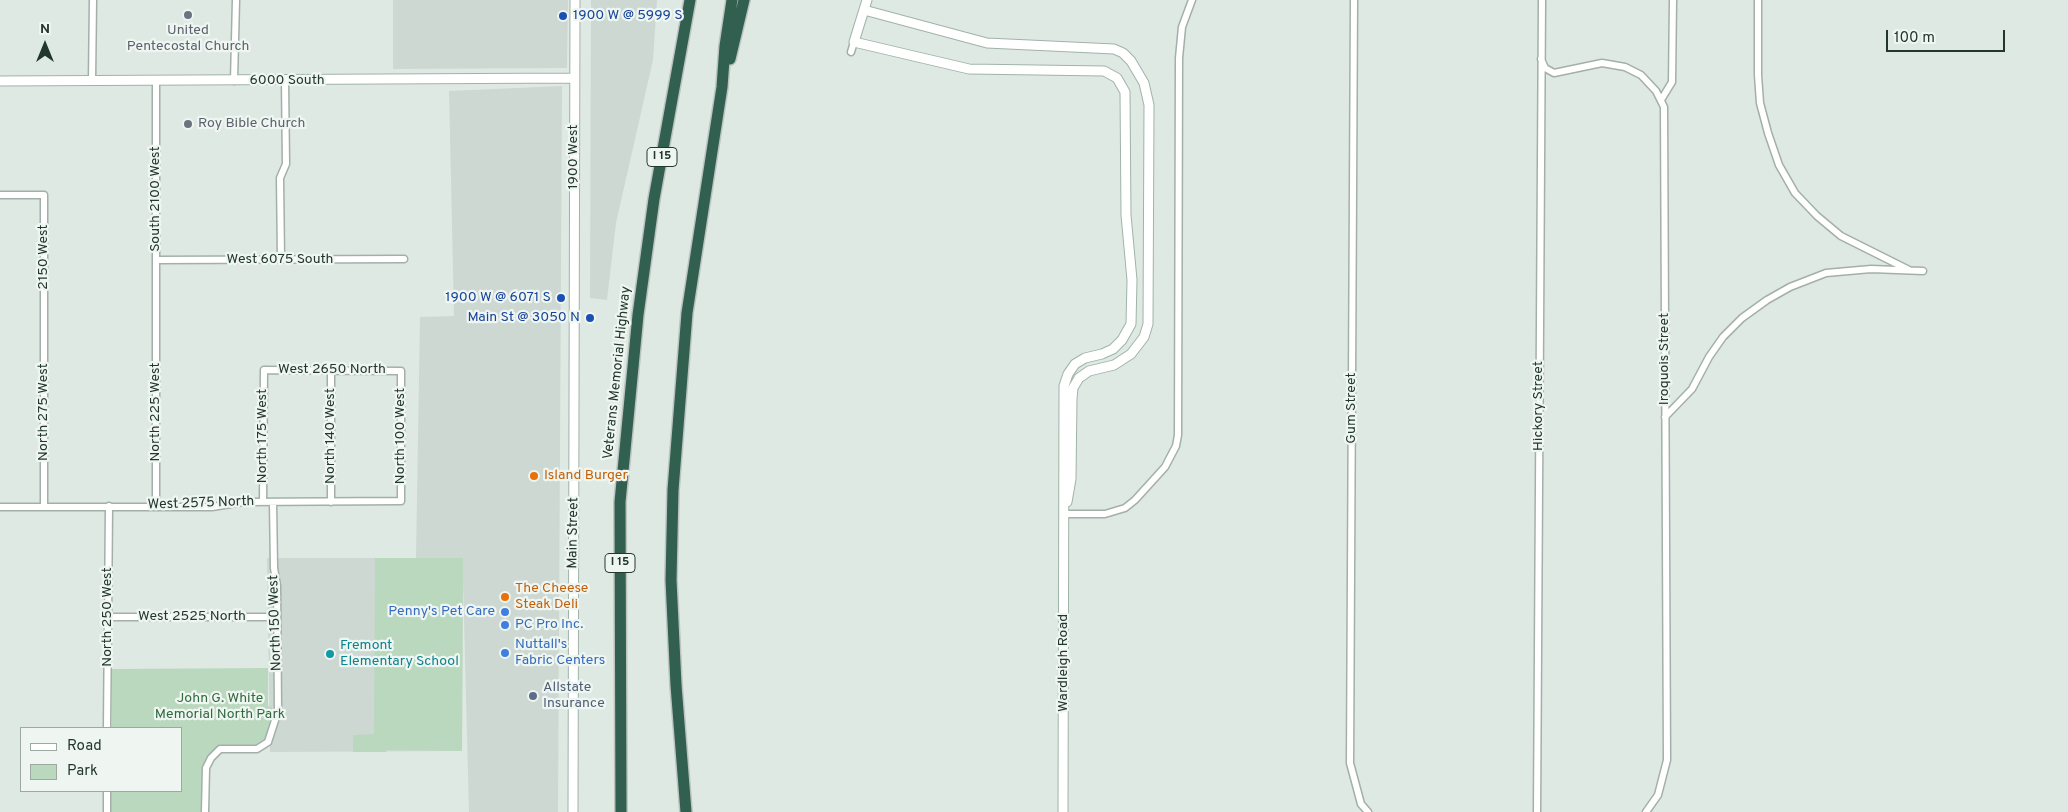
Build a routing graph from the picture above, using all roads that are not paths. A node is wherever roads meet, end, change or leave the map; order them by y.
1 (93, 0) edge
2 (236, 0) edge
3 (575, 0) edge
4 (690, 0) edge
5 (732, 0) edge
6 (744, 0) edge
7 (867, 0) edge
8 (1192, 0) edge
9 (1354, 0) edge
10 (1542, 0) edge
11 (1673, 0) edge
12 (1758, 0) edge
13 (864, 10) junction
14 (854, 42) junction
15 (851, 52) dead end
16 (1541, 59) junction
17 (574, 78) junction
18 (0, 81) edge
19 (92, 81) junction
20 (156, 81) junction
21 (234, 81) junction
22 (285, 81) junction
23 (722, 87) junction
24 (1661, 100) junction
25 (0, 195) edge
26 (156, 260) junction
27 (281, 260) junction
28 (404, 260) dead end
29 (1909, 270) junction
30 (1923, 271) dead end
31 (574, 313) joint
32 (156, 317) joint
33 (44, 318) joint
34 (264, 370) joint
35 (331, 370) junction
36 (401, 370) joint
37 (1665, 416) junction
38 (401, 501) joint
39 (262, 502) junction
40 (274, 502) junction
41 (331, 502) junction
42 (44, 506) junction
43 (109, 506) junction
44 (0, 507) edge
45 (156, 507) junction
46 (1064, 514) junction
47 (107, 617) junction
48 (277, 617) junction
49 (107, 727) edge
50 (107, 792) edge
51 (107, 812) edge
52 (205, 812) edge
53 (573, 812) edge
54 (621, 812) edge
55 (686, 812) edge
56 (1063, 812) edge
57 (1368, 812) edge
58 (1537, 812) edge
59 (1646, 812) edge

1 - 19 street
2 - 21 street
3 - 17 main road, 1900 West
4 - 54 highway, Veterans Memorial Highway / I 15
5 - 23 highway
6 - 23 highway
7 - 13 main road
8 - 46 street
9 - 57 street, Gum Street
10 - 16 street, Hickory Street
11 - 24 street
12 - 29 street
13 - 14 main road
13 - 46 main road
14 - 15 street
14 - 46 main road
16 - 24 street, Iroquois Street
16 - 58 street, Hickory Street
17 - 22 main road, 6000 South
17 - 31 main road, 1900 West
18 - 19 main road, 6000 South
19 - 20 main road, 6000 South
20 - 21 main road, 6000 South
20 - 26 street, South 2100 West
21 - 22 main road, 6000 South
22 - 27 street
23 - 55 highway
24 - 37 street, Iroquois Street
25 - 33 street, 2150 West
26 - 27 street, West 6075 South
26 - 32 street, South 2100 West
27 - 28 street, West 6075 South
29 - 30 street
29 - 37 street
31 - 53 main road, Main Street
32 - 45 street, North 225 West
33 - 42 street, North 275 West
34 - 35 street, West 2650 North
34 - 39 street, North 175 West
35 - 36 street, West 2650 North
35 - 41 street, North 140 West
36 - 38 street, North 100 West
37 - 59 street, Iroquois Street
38 - 41 street, West 2575 North
39 - 40 street, West 2575 North
39 - 45 street, West 2575 North
40 - 41 street, West 2575 North
40 - 48 street, North 150 West
42 - 43 street, West 2575 North
42 - 44 street, West 2575 North
43 - 45 street, West 2575 North
43 - 47 street, North 250 West
46 - 56 main road, Wardleigh Road
47 - 48 street, West 2525 North
47 - 49 street, North 250 West
48 - 52 street, North 150 West
50 - 51 street

